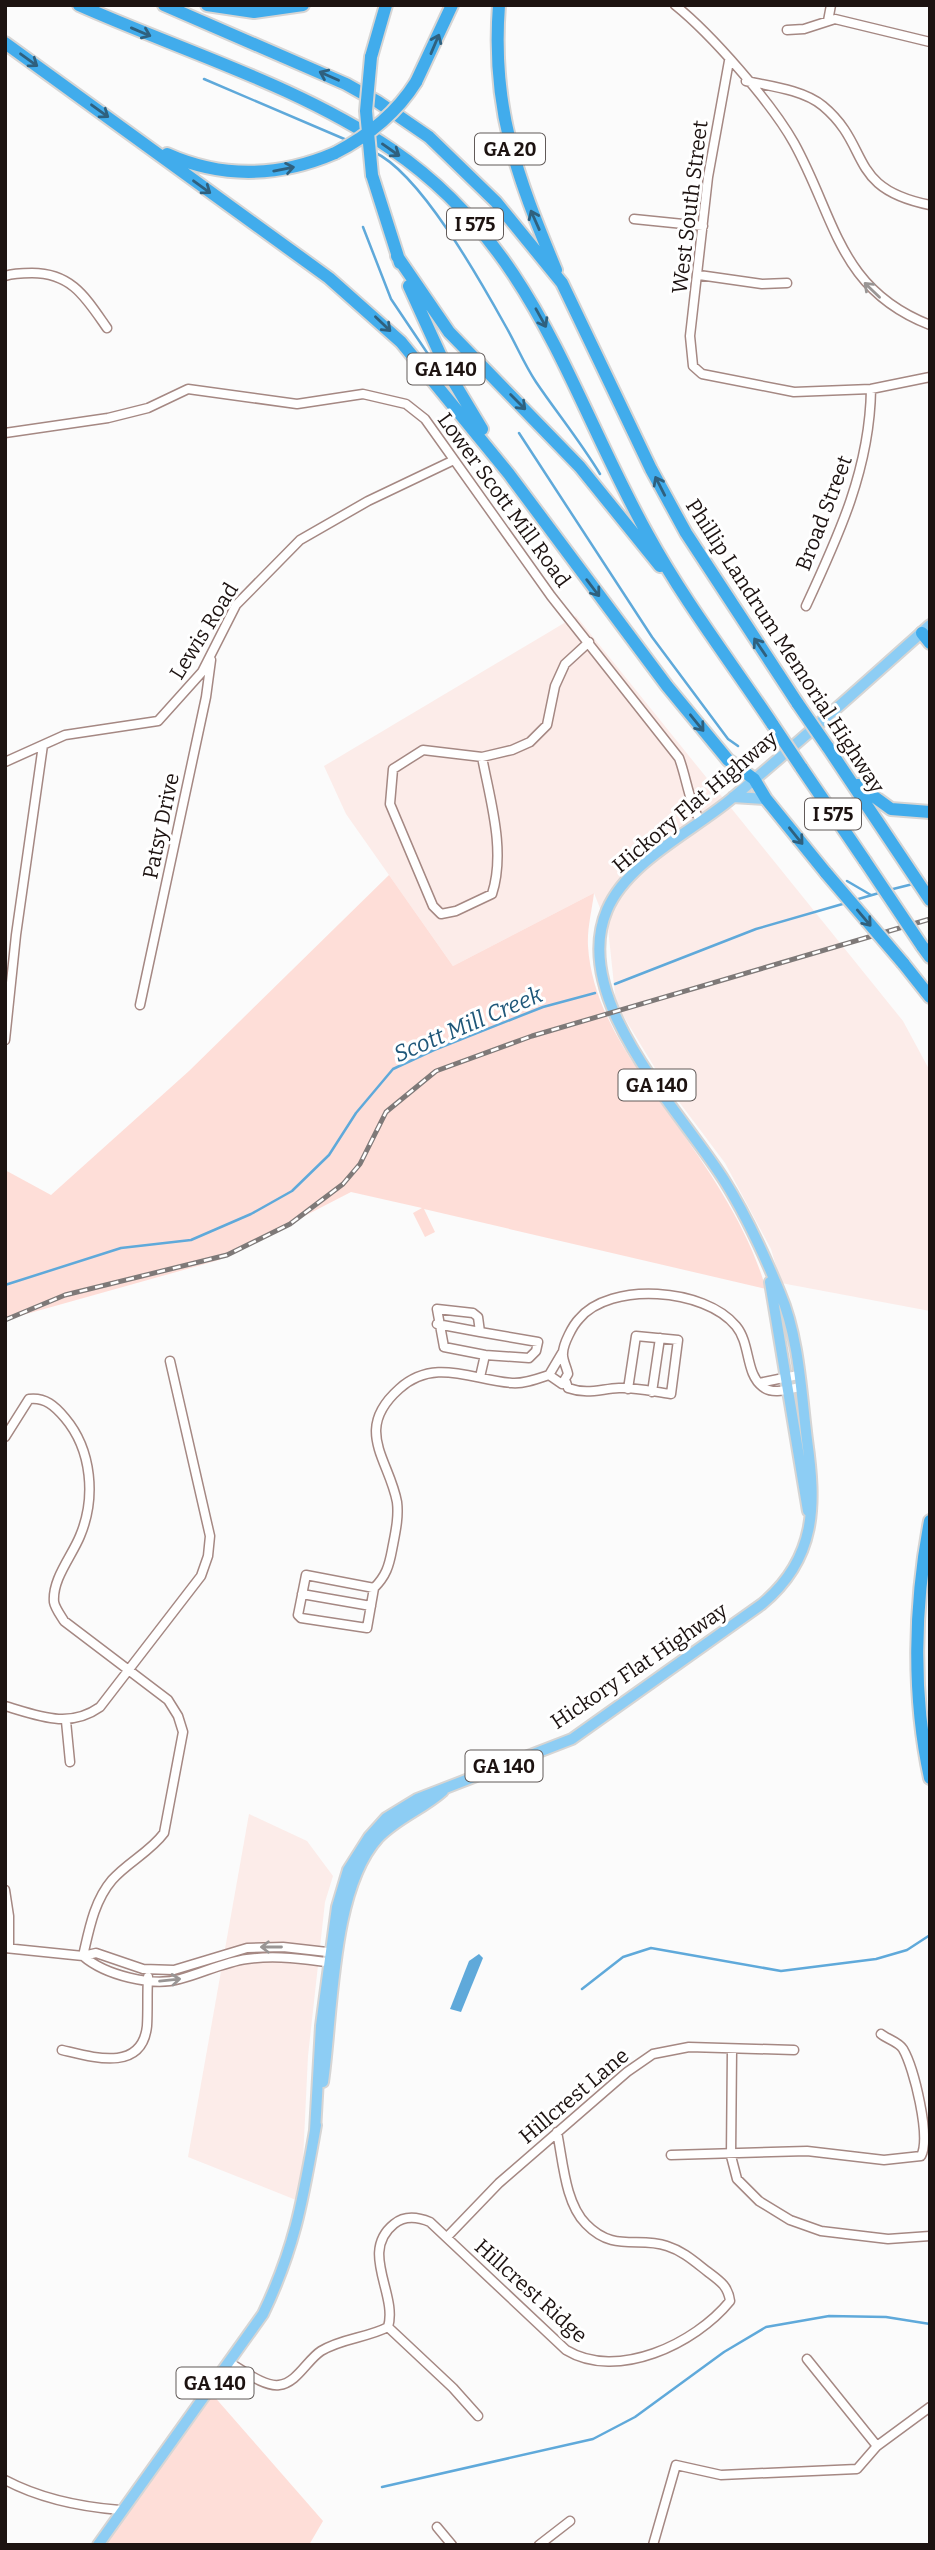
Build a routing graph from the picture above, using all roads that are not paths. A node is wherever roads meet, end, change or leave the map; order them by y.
1 (79, 5) edge
2 (164, 5) edge
3 (207, 5) edge
4 (303, 5) edge
5 (386, 5) edge
6 (452, 5) edge
7 (499, 5) edge
8 (675, 5) edge
9 (831, 5) edge
10 (828, 21) junction
11 (788, 30) dead end
12 (930, 42) edge
13 (5, 43) edge
14 (729, 61) junction
15 (746, 81) junction
16 (148, 146) junction
17 (930, 205) edge
18 (635, 219) dead end
19 (703, 226) junction
20 (397, 256) junction
21 (699, 275) junction
22 (5, 276) edge
23 (787, 282) dead end
24 (562, 283) junction
25 (930, 325) edge
26 (107, 328) dead end
27 (930, 377) edge
28 (871, 388) junction
29 (5, 433) edge
30 (454, 460) junction
31 (509, 474) junction
32 (806, 606) dead end
33 (702, 618) junction
34 (927, 634) edge
35 (589, 642) junction
36 (212, 653) junction
37 (43, 745) junction
38 (482, 757) junction
39 (5, 762) edge
40 (844, 771) junction
41 (754, 779) junction
42 (733, 797) junction
43 (766, 799) junction
44 (930, 812) edge
45 (700, 820) junction
46 (930, 900) edge
47 (926, 951) edge
48 (930, 997) edge
49 (141, 1005) dead end
50 (5, 1041) edge
51 (437, 1324) junction
52 (480, 1332) junction
53 (660, 1338) junction
54 (562, 1353) junction
55 (485, 1355) junction
56 (170, 1361) dead end
57 (549, 1375) junction
58 (793, 1376) junction
59 (480, 1377) junction
60 (566, 1382) junction
61 (759, 1383) junction
62 (795, 1388) junction
63 (628, 1389) junction
64 (652, 1392) junction
65 (5, 1437) edge
66 (930, 1521) edge
67 (374, 1588) junction
68 (302, 1594) junction
69 (371, 1606) junction
70 (130, 1670) junction
71 (5, 1706) edge
72 (66, 1721) junction
73 (70, 1762) dead end
74 (930, 1778) edge
75 (5, 1890) edge
76 (7, 1948) edge
77 (83, 1956) junction
78 (333, 1958) junction
79 (149, 1969) junction
80 (148, 1980) junction
81 (881, 2034) dead end
82 (62, 2050) dead end
83 (732, 2050) junction
84 (794, 2050) dead end
85 (556, 2132) junction
86 (671, 2155) dead end
87 (731, 2156) junction
88 (930, 2236) edge
89 (447, 2237) junction
90 (388, 2327) junction
91 (807, 2360) dead end
92 (230, 2363) junction
93 (930, 2407) edge
94 (478, 2416) dead end
95 (877, 2446) junction
96 (5, 2480) edge
97 (120, 2510) junction
98 (570, 2521) dead end
99 (437, 2527) dead end
100 (98, 2545) edge
101 (452, 2545) edge
102 (539, 2545) edge
103 (653, 2545) edge

1 -> 33 highway, I 575
24 -> 2 highway, Phillip Landrum Memorial Highway / I 575
3 - 4 highway
5 - 20 highway, bridge
16 -> 6 highway, bridge
24 -> 7 highway, GA 20
8 - 14 street
9 - 10 street
10 - 11 street
10 - 12 street
13 -> 16 highway
14 - 15 street
14 - 19 street, West South Street
15 - 17 street
25 -> 15 street
16 -> 31 highway
18 - 19 street
19 - 21 street, West South Street
20 - 31 highway, GA 140
20 -> 33 highway
21 - 23 street
21 - 28 street, West South Street
22 - 26 street
40 -> 24 highway, Phillip Landrum Memorial Highway / I 575, bridge
27 - 28 street
28 - 32 street, Broad Street
29 - 30 street, Lower Scott Mill Road
30 - 35 street, Lower Scott Mill Road
30 - 36 street, Lewis Road
31 -> 41 highway, GA 140
33 - 47 highway, I 575, bridge
34 - 41 main road, Hickory Flat Highway / GA 140
35 - 38 street
35 - 45 street, Lower Scott Mill Road
36 - 37 street, Lewis Road
36 - 49 street, Patsy Drive
37 - 39 street, Lewis Road
37 - 50 street
38 - 38 street
40 - 44 highway
40 - 46 highway, Phillip Landrum Memorial Highway / I 575
41 - 42 main road, Hickory Flat Highway / GA 140
41 - 43 highway
42 - 43 main road
42 - 45 main road, Hickory Flat Highway / GA 140
43 -> 48 highway, bridge
45 - 58 main road, Hickory Flat Highway / GA 140
51 - 52 street
51 - 52 street
51 - 55 street
52 - 55 street
53 - 63 street
53 - 64 street
53 - 64 street
54 - 57 street
54 - 60 street
54 - 61 street
55 - 59 street
56 - 70 street
57 - 59 street
57 - 60 street
58 - 61 street
58 - 62 main road, Hickory Flat Highway / GA 140
59 - 67 street
60 - 63 street
61 - 62 street
62 - 78 main road, Hickory Flat Highway / GA 140
63 - 64 street
65 - 70 street
66 - 74 highway
67 - 68 street
67 - 69 street
68 - 69 street
68 - 69 street
70 - 72 street
70 - 77 street
71 - 72 street
72 - 73 street
75 - 76 street
76 - 77 street
77 - 79 street
77 - 80 street
78 -> 79 street
80 -> 78 street
78 - 92 main road, Hickory Flat Highway / GA 140
79 - 80 street
80 - 82 street
81 - 87 street
83 - 84 street, Hillcrest Lane
83 - 85 street, Hillcrest Lane
83 - 87 street
85 - 89 street, Hillcrest Lane
85 - 89 street, Hillcrest Ridge
86 - 87 street
87 - 88 street
89 - 90 street, Hillcrest Ridge
90 - 92 street
90 - 94 street
91 - 95 street
92 - 97 main road, Hickory Flat Highway / GA 140
93 - 95 street
95 - 103 street
96 - 97 street
97 - 100 main road, Hickory Flat Highway / GA 140
98 - 102 street
99 - 101 street

